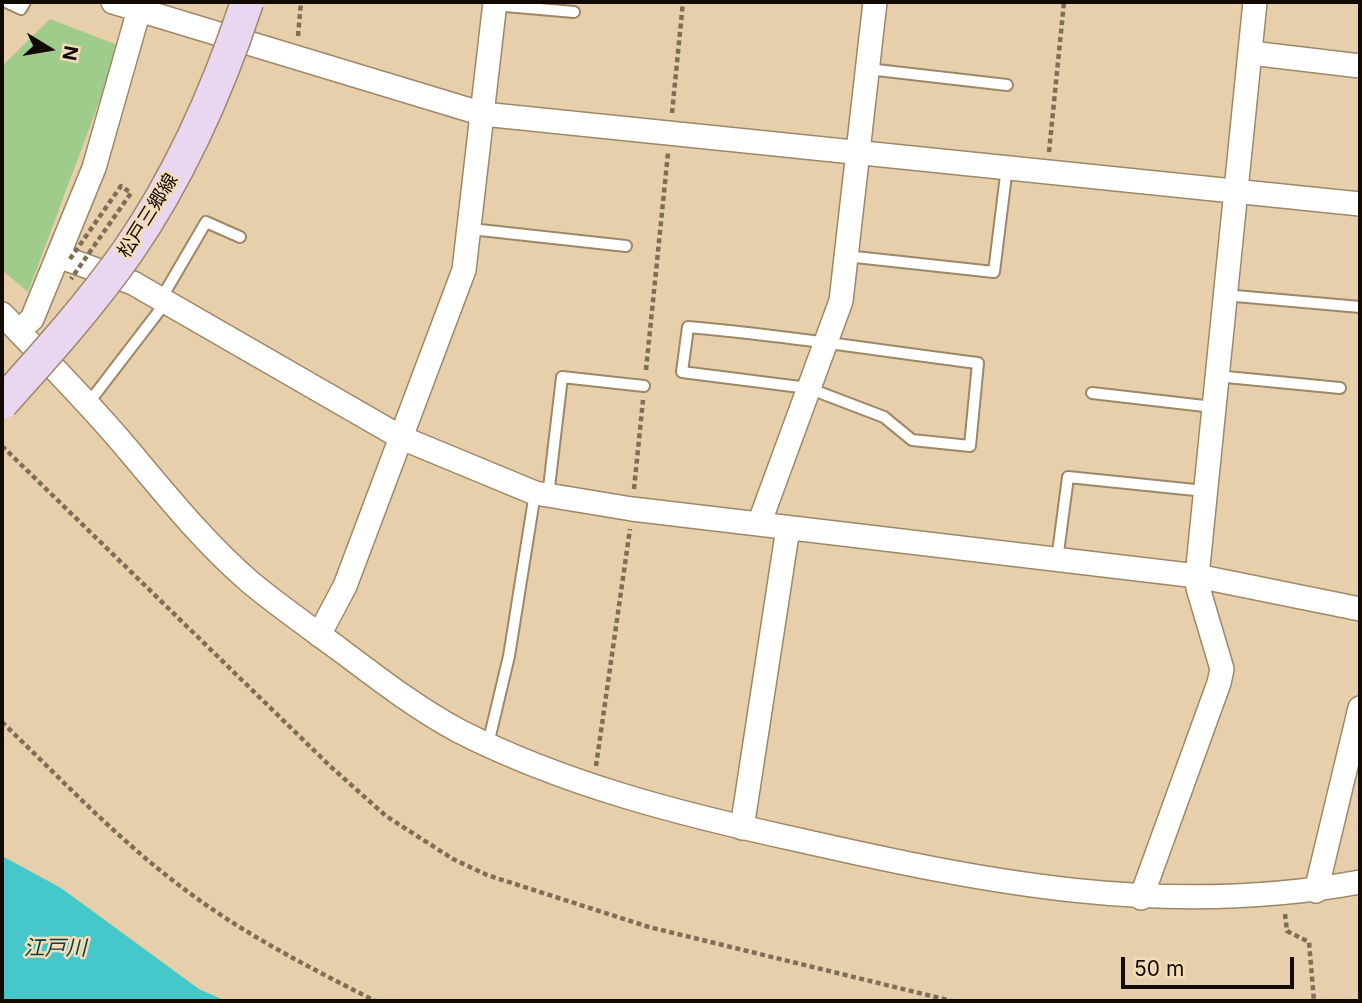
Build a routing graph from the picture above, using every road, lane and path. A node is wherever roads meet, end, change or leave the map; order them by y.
1 (6, 2) edge
2 (25, 2) edge
3 (114, 2) edge
4 (247, 2) edge
5 (301, 2) edge
6 (874, 2) edge
7 (1064, 2) edge
8 (1255, 2) edge
9 (494, 3) edge
10 (139, 10) junction
11 (575, 12) dead end
12 (1251, 53) junction
13 (296, 57) junction
14 (1360, 66) edge
15 (867, 69) junction
16 (1007, 85) dead end
17 (483, 114) junction
18 (858, 152) junction
19 (1007, 167) junction
20 (1046, 170) junction
21 (1236, 191) junction
22 (1360, 204) edge
23 (471, 229) junction
24 (240, 237) dead end
25 (626, 246) dead end
26 (846, 257) junction
27 (64, 258) junction
28 (66, 286) dead end
29 (1223, 295) junction
30 (163, 301) junction
31 (1360, 307) edge
32 (2, 314) edge
33 (18, 331) junction
34 (826, 344) junction
35 (1216, 376) junction
36 (644, 386) dead end
37 (808, 388) junction
38 (1340, 388) dead end
39 (1092, 393) dead end
40 (2, 403) edge
41 (87, 405) junction
42 (1213, 407) junction
43 (402, 438) junction
44 (2, 446) edge
45 (1205, 491) junction
46 (542, 494) junction
47 (759, 524) junction
48 (788, 528) junction
49 (1057, 560) junction
50 (1197, 576) junction
51 (1360, 609) edge
52 (319, 635) junction
53 (1360, 708) edge
54 (2, 722) edge
55 (488, 744) junction
56 (742, 828) junction
57 (1360, 883) edge
58 (1316, 891) junction
59 (1141, 898) junction
60 (1287, 931) dead end
61 (374, 1001) edge
62 (952, 1001) edge
63 (1314, 1001) edge

1 - 2 lane
3 - 10 street
4 - 40 main road, 松戸三郷線, bridge
5 - 13 path
6 - 15 street
7 - 20 path
8 - 12 street
9 - 11 lane
9 - 17 street
10 - 13 street
10 - 27 street
12 - 14 street
12 - 21 street
13 - 17 street
15 - 16 lane
15 - 18 street
17 - 18 street
17 - 23 street
18 - 19 street
18 - 26 street
19 - 20 street
19 - 26 lane
20 - 21 street
21 - 22 street
21 - 29 street
23 - 25 lane
23 - 43 street
24 - 30 lane
26 - 34 street
27 - 28 path, bridge
27 - 30 street
27 - 33 street
29 - 31 lane
29 - 35 street
30 - 41 lane
30 - 43 street
32 - 33 street
33 - 41 street
34 - 37 street
34 - 37 lane
34 - 37 lane
35 - 38 lane
35 - 42 street
36 - 46 lane
37 - 47 street
39 - 42 lane
41 - 52 street
42 - 45 street
43 - 46 street
43 - 52 street
44 - 62 path
45 - 49 lane
45 - 50 street
46 - 47 street
46 - 55 lane
47 - 48 street
48 - 49 street
48 - 56 street
49 - 50 street
50 - 51 street
50 - 59 street
52 - 55 street
53 - 58 street
54 - 61 path
55 - 56 street
56 - 59 street
57 - 58 street
58 - 59 street
60 - 63 path

